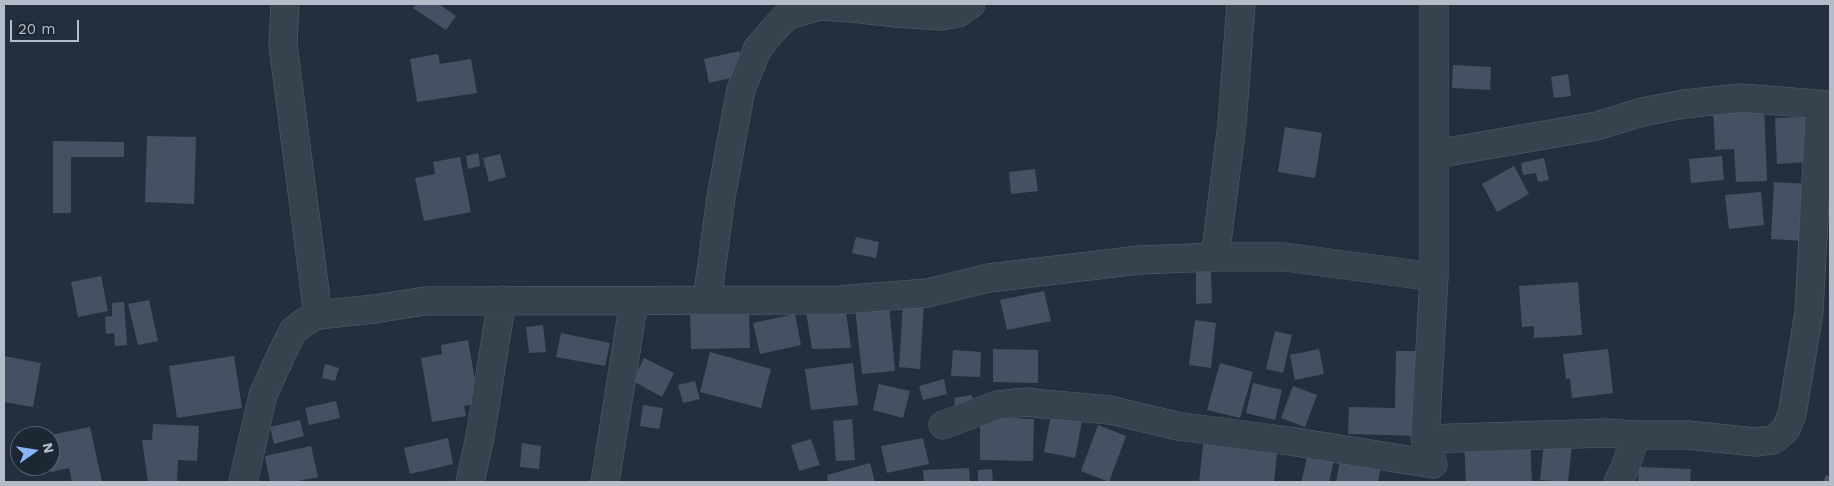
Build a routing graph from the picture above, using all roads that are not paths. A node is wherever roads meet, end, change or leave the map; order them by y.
1 (284, 4) edge
2 (971, 4) edge
3 (1241, 4) edge
4 (1434, 4) edge
5 (1825, 105) edge
6 (1435, 154) junction
7 (1215, 257) junction
8 (1434, 277) junction
9 (502, 300) junction
10 (634, 301) junction
11 (707, 301) junction
12 (318, 315) junction
13 (943, 425) dead end
14 (1636, 435) junction
15 (1431, 462) edge
16 (243, 482) edge
17 (470, 482) edge
18 (605, 482) edge
19 (1618, 482) edge

1 - 12 street
2 - 11 street
3 - 7 street
4 - 6 street
5 - 6 street
5 - 14 street
6 - 8 street
7 - 8 street
7 - 11 street
8 - 15 street
9 - 10 street
9 - 12 street
9 - 17 street
10 - 11 street
10 - 18 street
12 - 16 street
13 - 15 street
14 - 15 street
14 - 19 street

